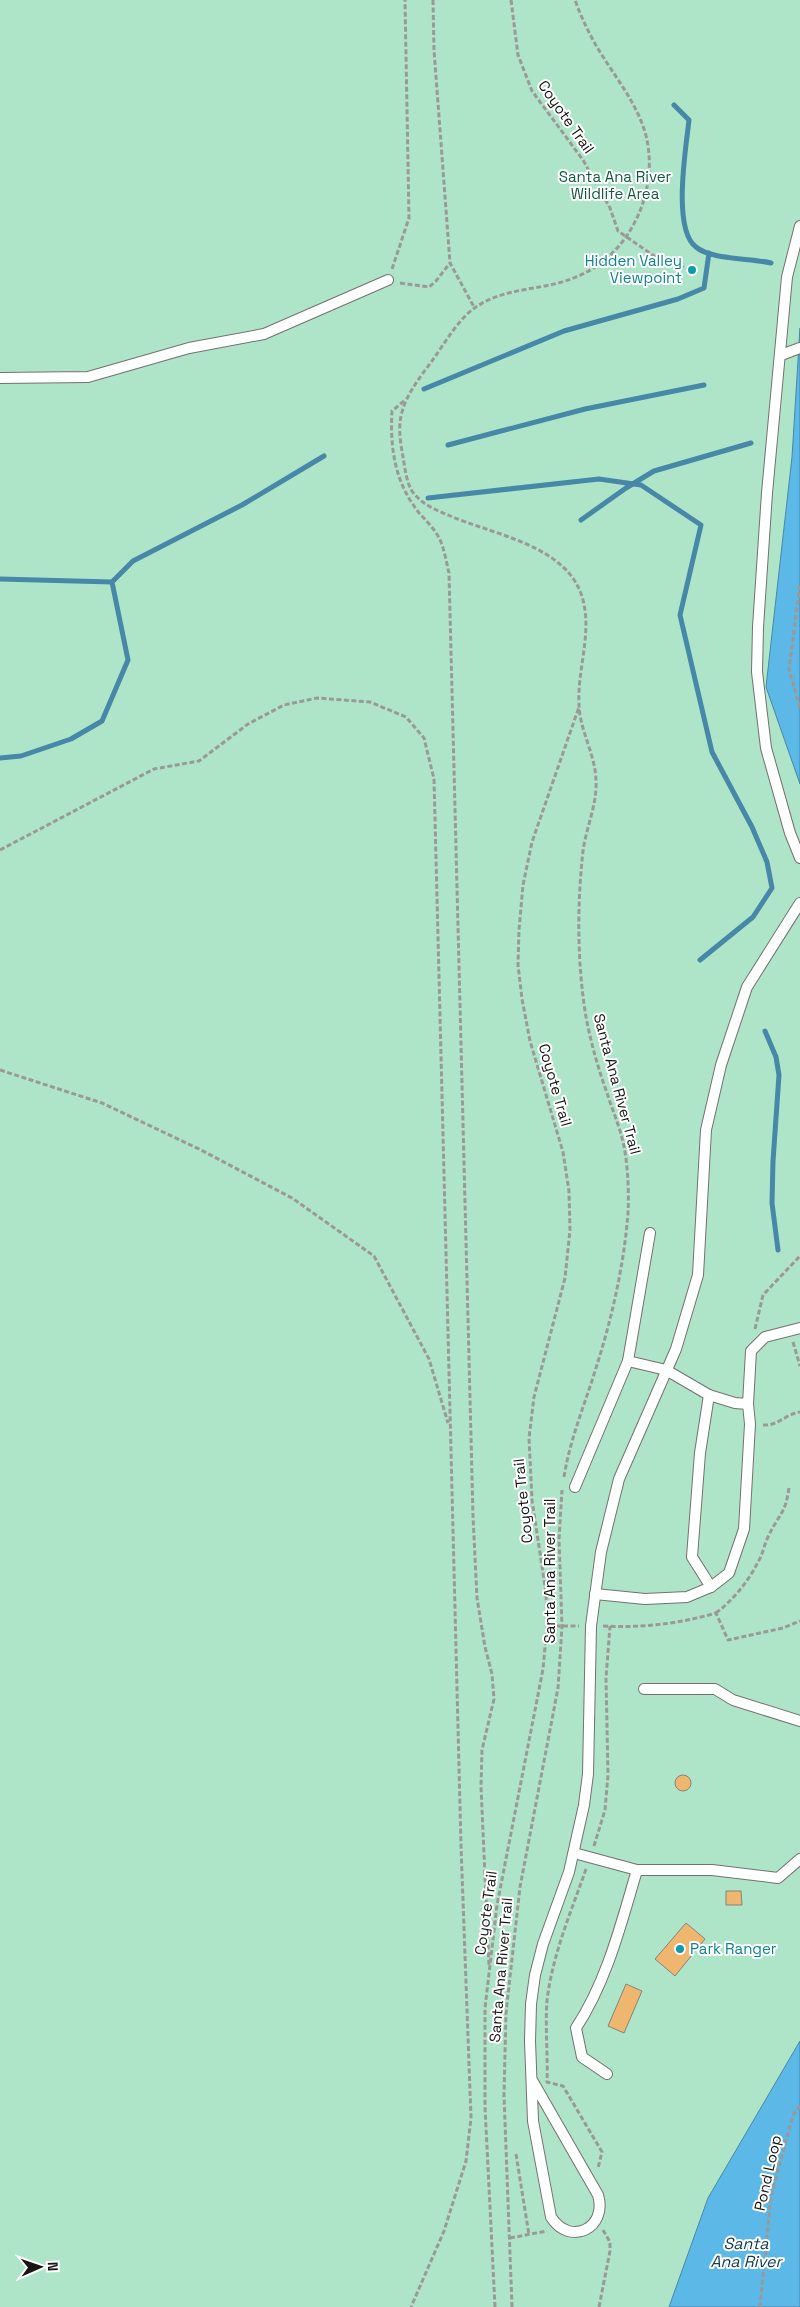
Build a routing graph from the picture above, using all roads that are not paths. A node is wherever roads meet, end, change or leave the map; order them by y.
1 (800, 226) edge
2 (388, 280) road end
3 (800, 348) edge
4 (781, 355) junction
5 (0, 378) edge
6 (800, 858) edge
7 (800, 903) edge
8 (650, 1233) dead end
9 (795, 1329) edge
10 (628, 1361) junction
11 (666, 1370) junction
12 (709, 1395) junction
13 (748, 1404) junction
14 (575, 1487) dead end
15 (711, 1586) junction
16 (595, 1594) junction
17 (644, 1689) dead end
18 (800, 1721) edge
19 (574, 1853) junction
20 (800, 1859) edge
21 (637, 1870) junction
22 (607, 2074) dead end
23 (532, 2080) junction

1 - 4 lane
2 - 5 lane
3 - 4 lane
4 - 6 lane
7 - 11 lane
8 - 10 lane
9 - 13 lane
10 - 11 lane
10 - 14 lane
11 - 12 lane
11 - 16 lane
12 - 13 lane
12 - 15 lane
13 - 15 lane
15 - 16 lane
16 - 19 lane
17 - 18 lane
19 - 21 lane
19 - 23 lane
20 - 21 lane
21 - 22 lane
23 - 23 lane

